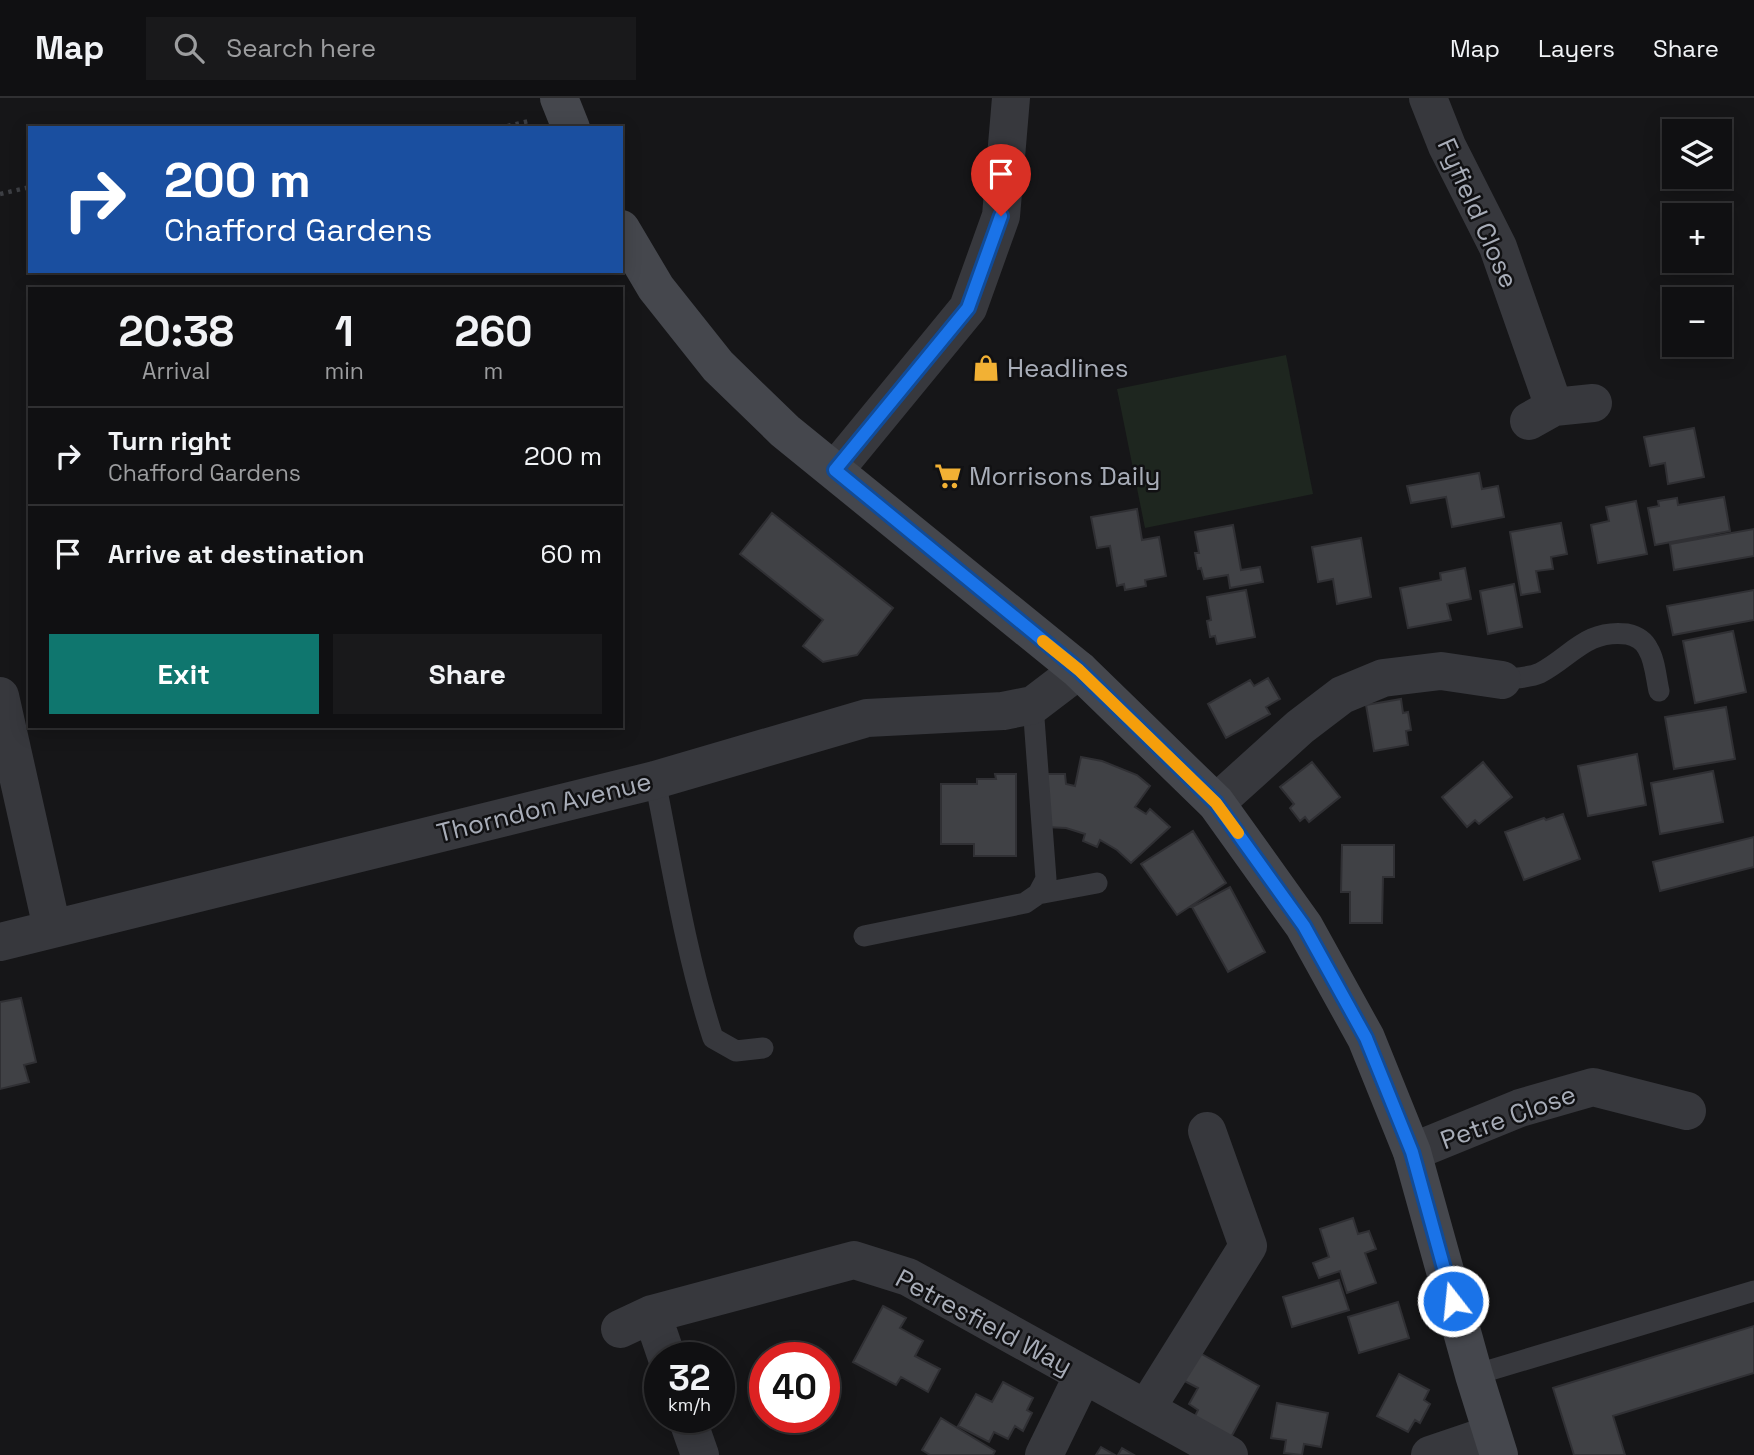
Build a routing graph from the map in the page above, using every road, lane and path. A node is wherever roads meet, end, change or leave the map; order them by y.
1 (559, 98) edge
2 (1011, 98) edge
3 (1428, 98) edge
4 (570, 126) edge
5 (28, 187) edge
6 (0, 194) edge
7 (623, 232) edge
8 (1593, 403) dead end
9 (835, 470) junction
10 (1079, 670) junction
11 (1502, 680) joint
12 (1659, 691) dead end
13 (0, 696) edge
14 (1033, 705) junction
15 (654, 780) junction
16 (1216, 803) junction
17 (1097, 883) dead end
18 (1038, 894) junction
19 (52, 928) junction
20 (864, 936) dead end
21 (0, 942) edge
22 (763, 1048) dead end
23 (1687, 1111) dead end
24 (1207, 1131) dead end
25 (1412, 1152) junction
26 (1754, 1291) edge
27 (653, 1342) edge
28 (1083, 1374) junction
29 (1474, 1375) junction
30 (1146, 1409) junction
31 (692, 1433) edge
32 (1495, 1444) edge
33 (700, 1455) edge
34 (1044, 1455) edge
35 (1229, 1455) edge
36 (1430, 1455) edge

1 - 4 street
2 - 9 street
3 - 8 street, Fyfield Close
5 - 6 path
7 - 9 street
9 - 10 street
10 - 14 street, Thorndon Avenue
10 - 16 street
11 - 12 lane
11 - 16 street
13 - 19 street
14 - 15 street, Thorndon Avenue
14 - 18 lane
15 - 19 street, Thorndon Avenue
15 - 22 lane
16 - 25 street
17 - 18 lane
18 - 20 lane
19 - 21 street, Thorndon Avenue
23 - 25 street, Petre Close
24 - 30 street
25 - 29 street
26 - 29 lane
27 - 28 street, Petresfield Way
28 - 30 street, Petresfield Way
28 - 34 street
29 - 32 street
30 - 35 street, Petresfield Way
31 - 33 street
32 - 36 street

